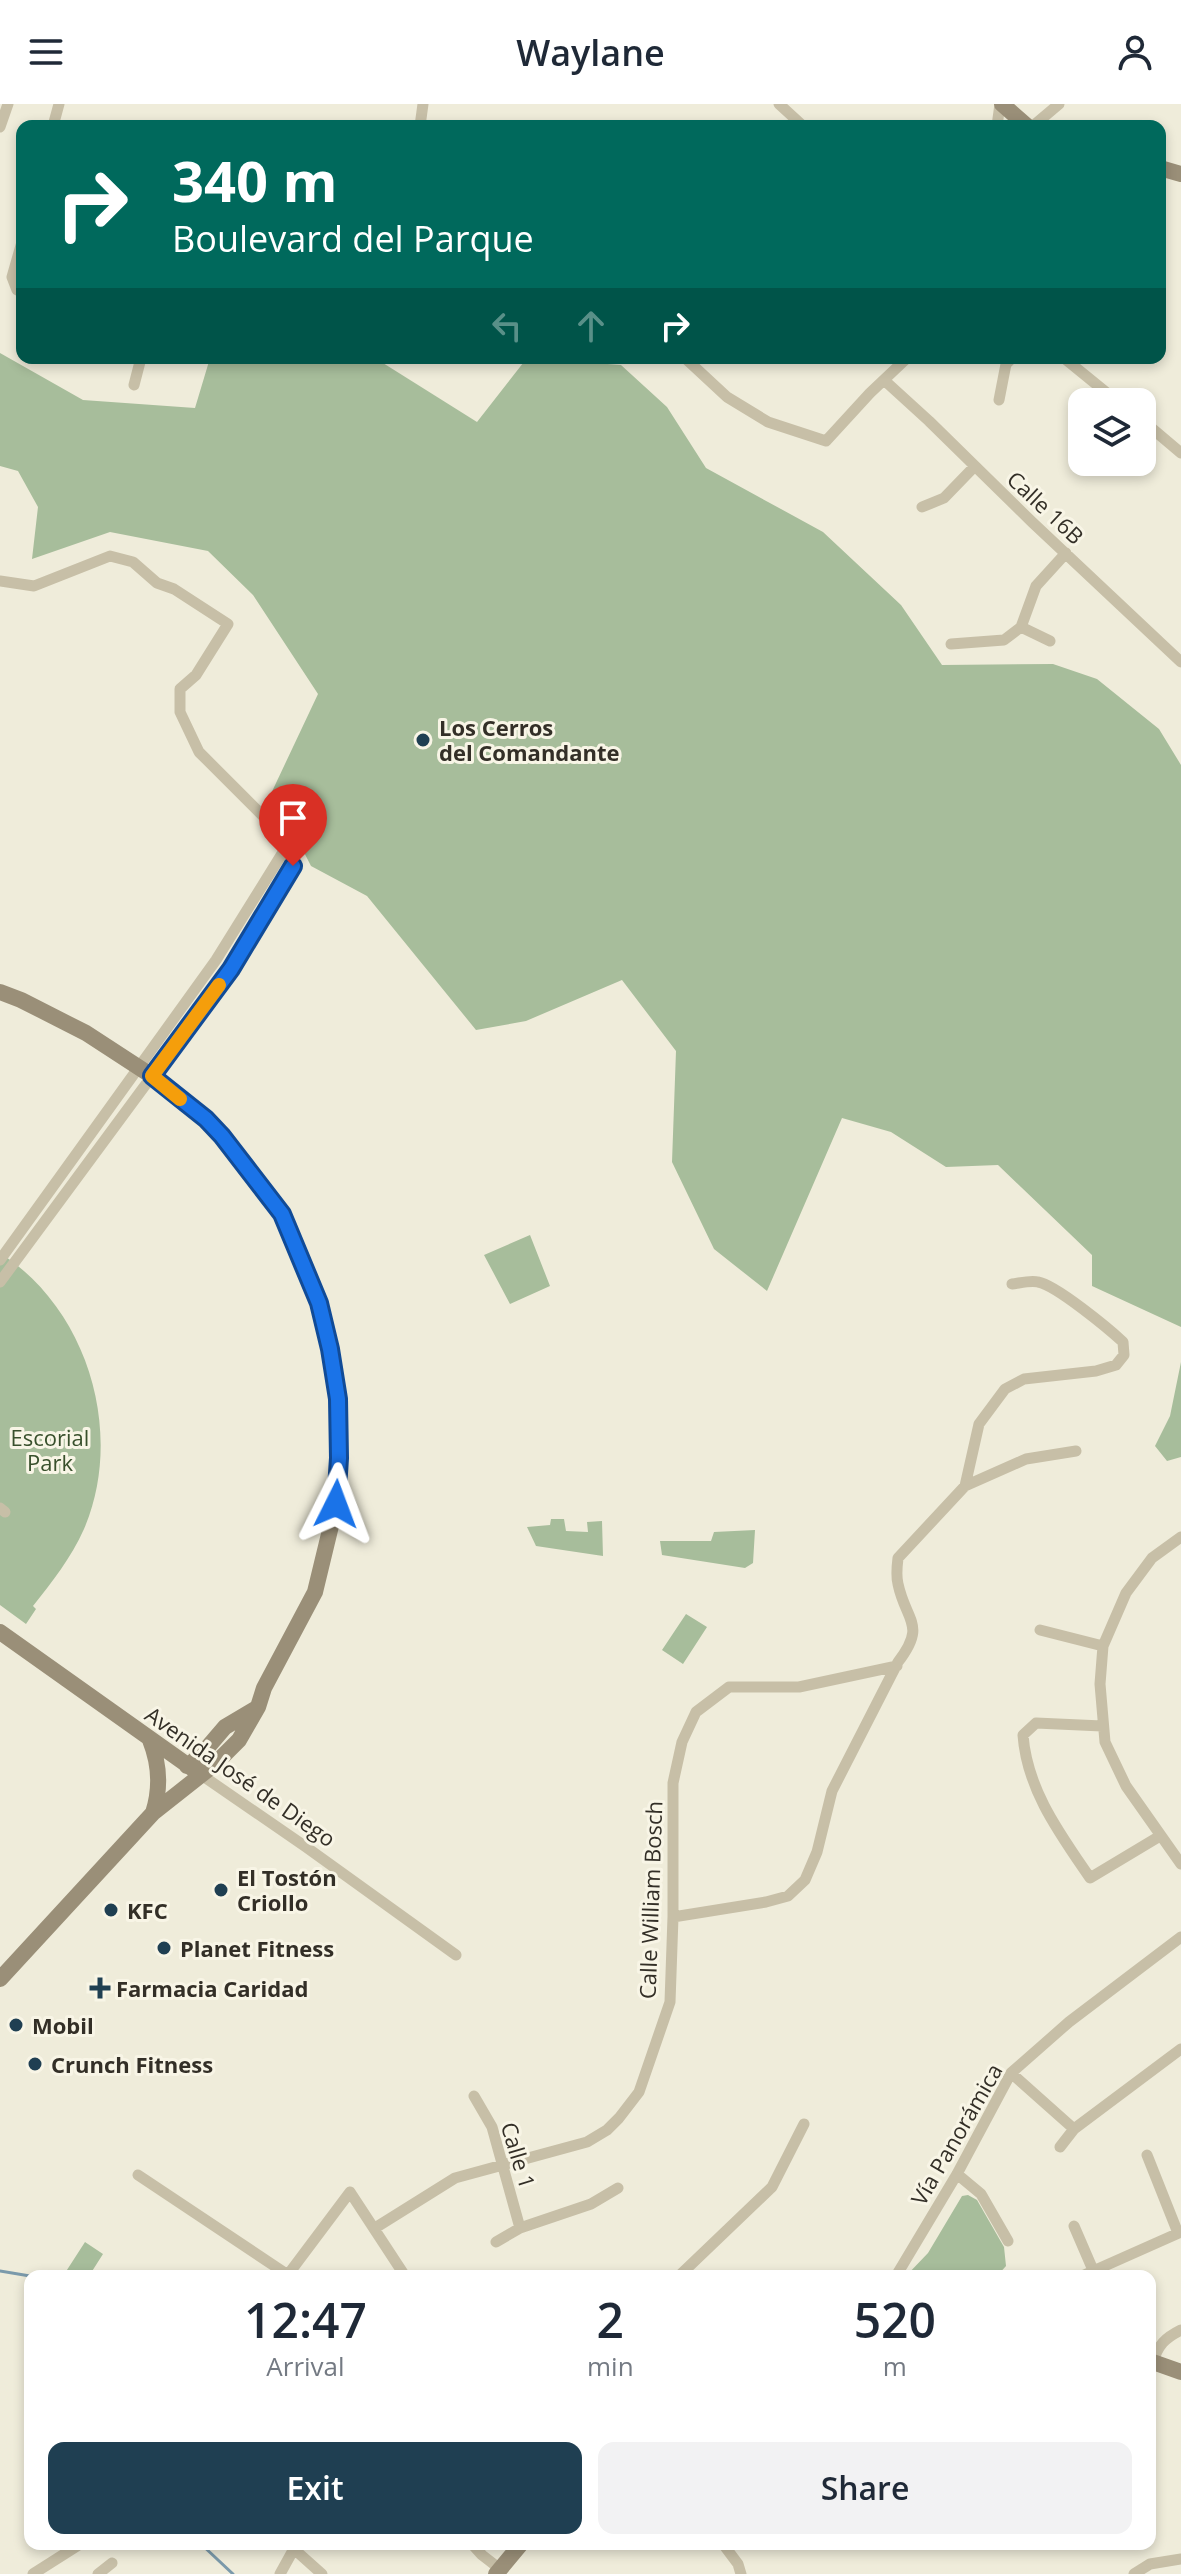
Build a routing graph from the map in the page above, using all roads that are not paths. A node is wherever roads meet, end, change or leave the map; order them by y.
1 (8, 104) edge
2 (779, 104) edge
3 (1001, 104) edge
4 (1059, 104) edge
5 (796, 120) edge
6 (1022, 120) edge
7 (1038, 120) edge
8 (0, 127) edge
9 (16, 263) edge
10 (16, 284) edge
11 (139, 364) edge
12 (692, 364) edge
13 (901, 364) edge
14 (1006, 364) edge
15 (1071, 364) edge
16 (884, 380) junction
17 (134, 385) dead end
18 (1101, 388) edge
19 (999, 400) dead end
20 (1156, 432) edge
21 (1181, 453) edge
22 (974, 467) junction
23 (922, 507) dead end
24 (1066, 553) junction
25 (0, 581) edge
26 (1021, 627) junction
27 (1050, 641) dead end
28 (951, 644) dead end
29 (1181, 662) edge
30 (285, 849) junction
31 (0, 992) edge
32 (146, 1072) junction
33 (0, 1260) edge
34 (0, 1282) edge
35 (1012, 1284) dead end
36 (1076, 1451) dead end
37 (965, 1486) junction
38 (1181, 1537) edge
39 (1040, 1630) dead end
40 (0, 1632) edge
41 (1103, 1646) junction
42 (897, 1666) junction
43 (1102, 1726) junction
44 (150, 1740) junction
45 (193, 1770) junction
46 (153, 1813) junction
47 (1160, 1836) junction
48 (1181, 1864) edge
49 (673, 1917) junction
50 (1181, 1937) edge
51 (456, 1955) dead end
52 (0, 1979) edge
53 (1181, 2049) edge
54 (1011, 2073) junction
55 (474, 2096) dead end
56 (804, 2124) dead end
57 (1074, 2129) junction
58 (1060, 2147) dead end
59 (1147, 2155) dead end
60 (502, 2164) junction
61 (957, 2174) junction
62 (138, 2175) dead end
63 (618, 2188) dead end
64 (1074, 2226) dead end
65 (375, 2228) junction
66 (520, 2228) junction
67 (1180, 2232) edge
68 (1008, 2241) dead end
69 (496, 2242) dead end
70 (279, 2270) edge
71 (292, 2270) edge
72 (401, 2270) edge
73 (685, 2270) edge
74 (900, 2270) edge
75 (1093, 2270) joint
76 (1181, 2330) edge
77 (1156, 2351) edge
78 (1156, 2363) edge
79 (1181, 2372) edge
80 (71, 2550) edge
81 (293, 2550) edge
82 (299, 2550) edge
83 (477, 2550) edge
84 (516, 2550) edge
85 (728, 2550) edge
86 (1181, 2559) edge
87 (112, 2563) dead end
88 (498, 2571) edge
89 (33, 2574) edge
90 (98, 2574) edge
91 (280, 2574) edge
92 (322, 2574) edge
93 (741, 2574) edge
94 (1134, 2574) edge

1 - 8 street
2 - 5 street
3 - 6 street
4 - 7 street
9 - 10 street
11 - 17 street
12 - 16 street
13 - 16 street
14 - 19 street
15 - 18 street
16 - 22 street, Calle 16B
20 - 21 street
22 - 23 street
22 - 24 street, Calle 16B
24 - 26 street
24 - 29 street, Calle 16B
25 - 30 street
26 - 27 street
26 - 28 street
30 - 32 street
30 - 32 street
31 - 32 street
32 - 33 street
32 - 34 street
32 - 45 street
35 - 37 street
36 - 37 street
37 - 42 street
38 - 41 street
39 - 41 street
40 - 44 street, Avenida José de Diego
41 - 43 street
42 - 49 street
42 - 49 street, Calle William Bosch
43 - 47 street
43 - 47 street
44 - 45 street, Avenida José de Diego
44 - 46 street
45 - 46 street
45 - 51 street, Avenida José de Diego
46 - 52 street
47 - 48 street
49 - 60 street, Calle William Bosch
50 - 54 street, Vía Panorámica
53 - 57 street
54 - 57 street
54 - 61 street, Vía Panorámica
55 - 60 street, Calle 1
56 - 73 street
57 - 58 street
59 - 67 street
60 - 65 street, Calle William Bosch
60 - 66 street, Calle 1
61 - 68 street
61 - 74 street, Vía Panorámica
62 - 70 street
63 - 66 street
64 - 75 street
65 - 71 street
65 - 72 street
66 - 69 street
67 - 75 street
76 - 77 street
78 - 79 street
80 - 89 street
81 - 91 street
82 - 92 street
83 - 88 street
84 - 88 street
85 - 93 street
86 - 94 street
87 - 90 street

